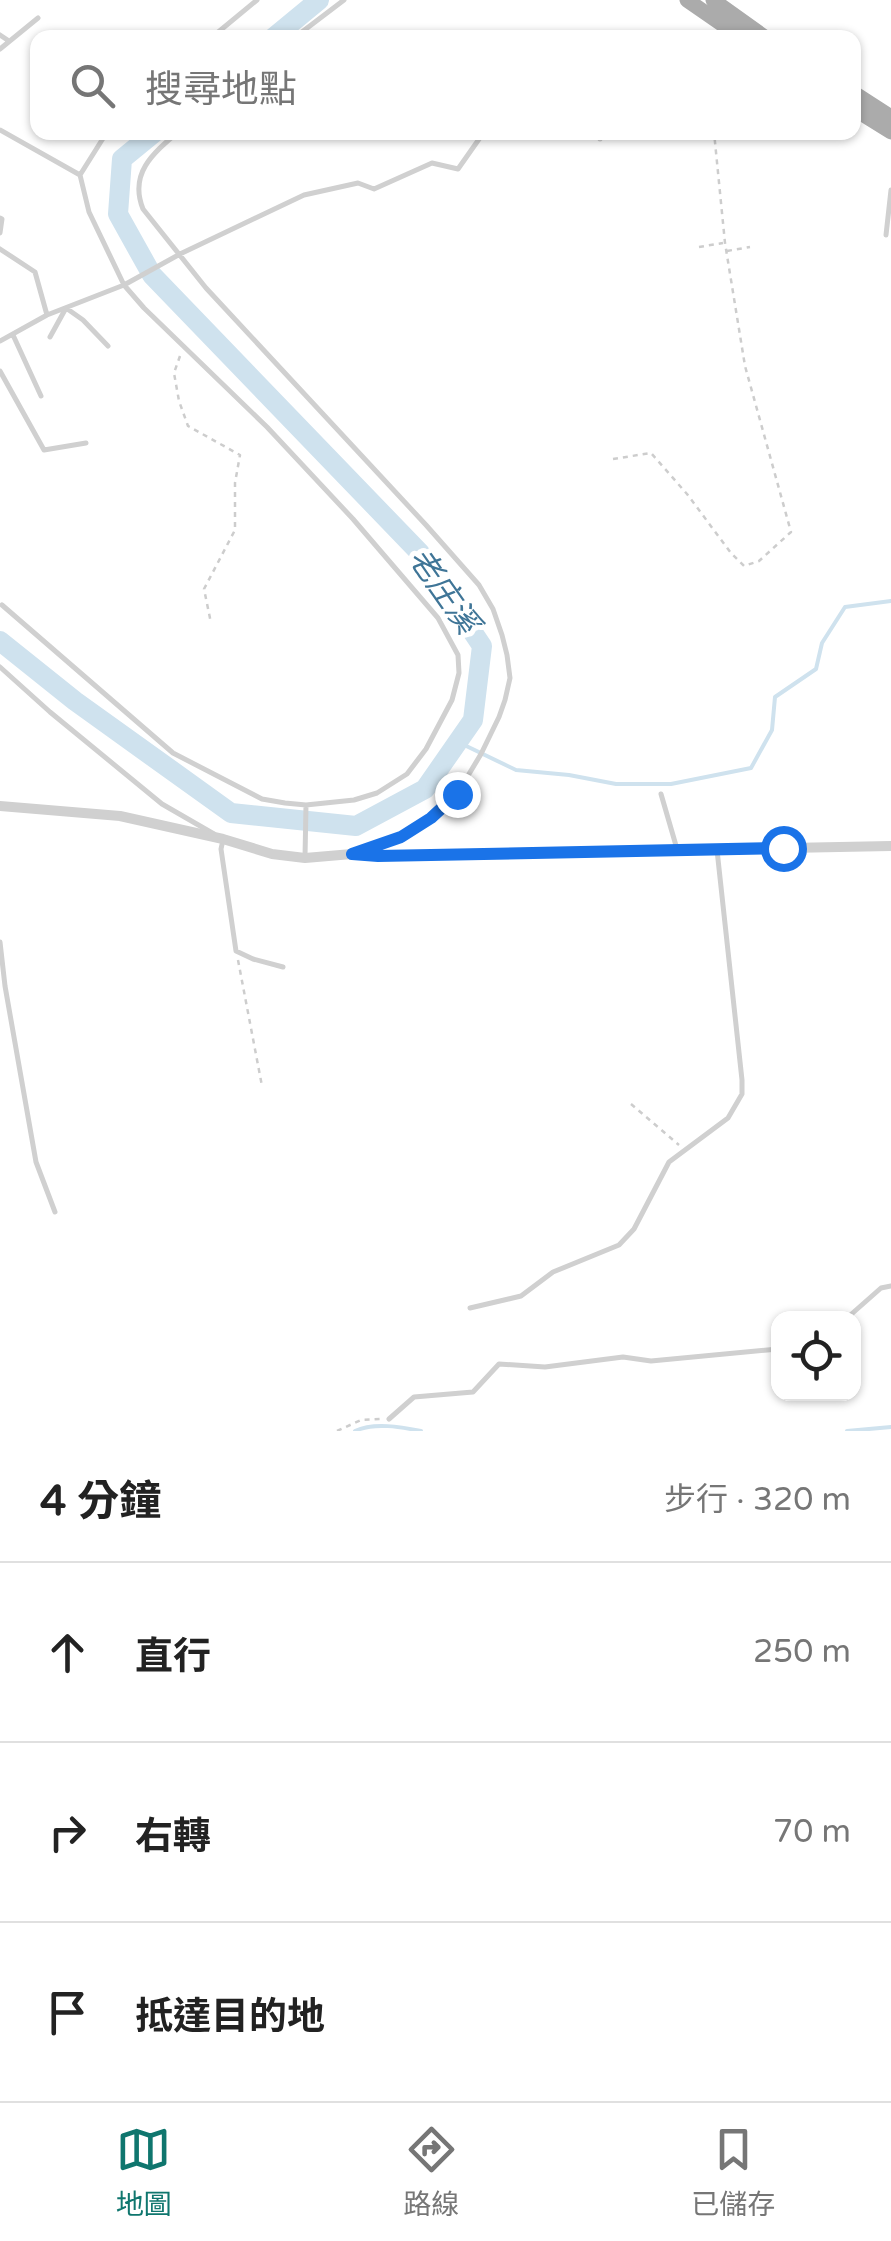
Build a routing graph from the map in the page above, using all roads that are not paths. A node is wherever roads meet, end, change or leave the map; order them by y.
1 (256, 0) edge
2 (344, 0) edge
3 (688, 0) edge
4 (713, 0) edge
5 (38, 18) dead end
6 (220, 30) edge
7 (305, 30) edge
8 (738, 30) edge
9 (741, 30) edge
10 (0, 35) edge
11 (9, 41) junction
12 (0, 49) edge
13 (861, 98) edge
14 (861, 113) edge
15 (891, 117) edge
16 (0, 130) edge
17 (891, 132) edge
18 (102, 140) edge
19 (170, 140) edge
20 (478, 140) edge
21 (80, 176) junction
22 (891, 190) edge
23 (0, 218) edge
24 (0, 233) edge
25 (886, 235) dead end
26 (0, 249) edge
27 (178, 256) junction
28 (127, 283) junction
29 (66, 308) junction
30 (47, 315) junction
31 (13, 335) junction
32 (50, 338) dead end
33 (0, 341) edge
34 (108, 346) dead end
35 (0, 371) edge
36 (41, 396) dead end
37 (86, 442) dead end
38 (2, 605) edge
39 (0, 667) edge
40 (661, 794) dead end
41 (306, 805) junction
42 (0, 806) edge
43 (223, 839) junction
44 (891, 846) edge
45 (717, 849) junction
46 (678, 850) junction
47 (352, 854) junction
48 (305, 858) junction
49 (0, 942) edge
50 (283, 967) dead end
51 (55, 1212) dead end
52 (891, 1286) edge
53 (470, 1308) dead end
54 (855, 1311) edge
55 (771, 1349) edge
56 (389, 1419) road end

1 - 6 lane
2 - 7 lane
3 - 8 main road
4 - 9 main road
5 - 11 lane
10 - 11 lane
11 - 12 lane
13 - 15 main road
14 - 17 main road
16 - 21 lane
18 - 21 lane
19 - 27 lane
20 - 27 lane
21 - 28 lane
22 - 25 lane
23 - 24 lane
26 - 30 lane
27 - 28 lane
27 - 47 lane
28 - 29 lane
28 - 41 lane
29 - 30 lane
29 - 32 lane
29 - 34 lane
30 - 31 lane
31 - 33 lane
31 - 36 lane
35 - 37 lane
38 - 41 lane
39 - 43 lane
40 - 46 lane
41 - 48 lane
42 - 43 street
43 - 48 street
43 - 50 lane
44 - 45 street
45 - 46 street
45 - 53 lane
46 - 47 street
47 - 48 street
49 - 51 lane
52 - 54 lane
55 - 56 lane

